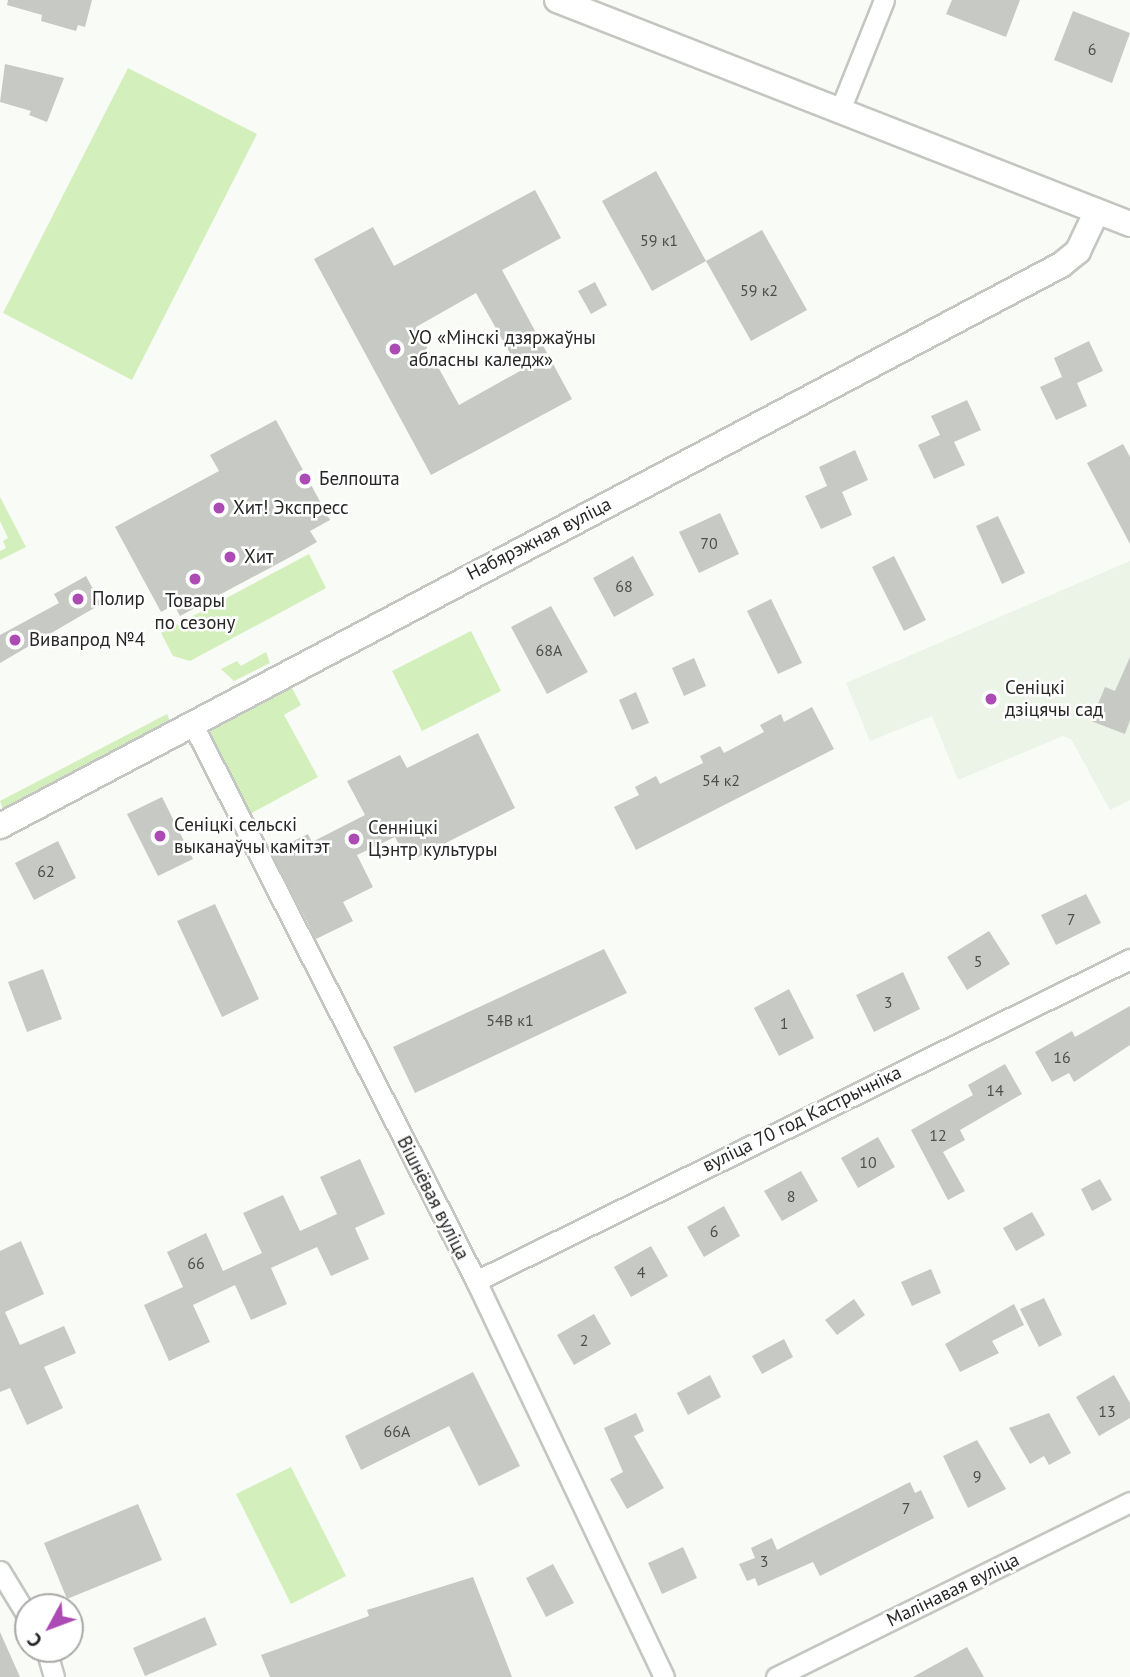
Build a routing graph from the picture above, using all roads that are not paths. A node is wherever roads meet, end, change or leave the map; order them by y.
1 (557, 0) edge
2 (884, 0) edge
3 (840, 110) junction
4 (1097, 211) junction
5 (1130, 224) edge
6 (193, 724) junction
7 (0, 826) edge
8 (1130, 960) edge
9 (476, 1281) junction
10 (1130, 1502) edge
11 (0, 1571) edge
12 (14, 1594) edge
13 (664, 1677) edge
14 (776, 1677) edge

1 - 3 street
2 - 3 street
3 - 4 street
4 - 5 street
4 - 6 street, Набярэжная вуліца
6 - 7 street, Набярэжная вуліца
6 - 9 street, Вішнёвая вуліца
8 - 9 street, вуліца 70 год Кастрычніка
9 - 13 street, Вішнёвая вуліца
10 - 14 street, Малінавая вуліца
11 - 12 street

